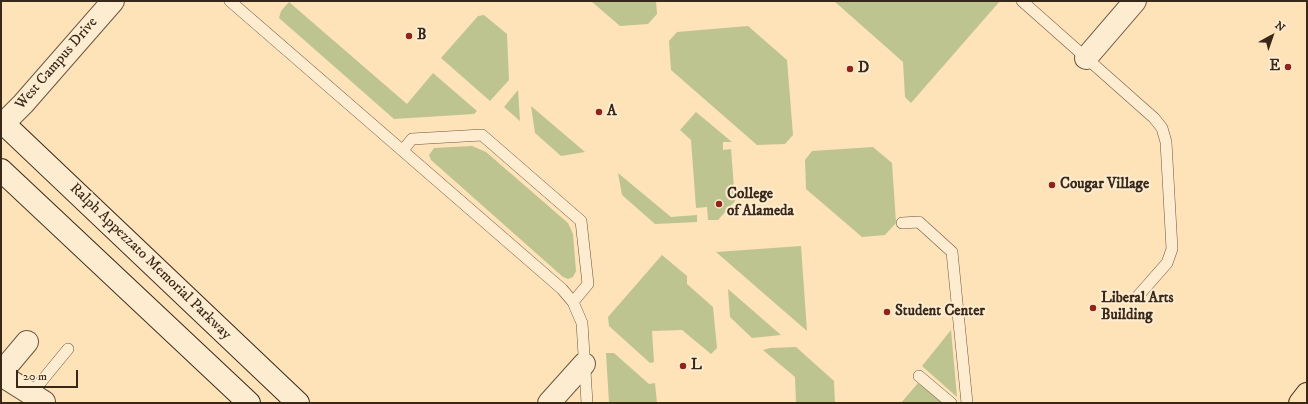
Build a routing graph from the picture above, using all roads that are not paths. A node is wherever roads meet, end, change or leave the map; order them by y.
1 (112, 1) edge
2 (230, 1) edge
3 (1022, 1) edge
4 (1135, 1) edge
5 (1086, 58) junction
6 (2, 124) edge
7 (403, 150) junction
8 (1, 170) edge
9 (902, 223) dead end
10 (1138, 296) dead end
11 (573, 302) junction
12 (27, 342) dead end
13 (68, 349) dead end
14 (584, 364) junction
15 (1, 374) edge
16 (919, 376) dead end
17 (1307, 394) edge
18 (38, 398) joint
19 (249, 403) edge
20 (298, 403) edge
21 (549, 403) edge
22 (587, 403) edge
23 (951, 403) edge
24 (967, 403) edge
25 (1300, 403) edge

1 - 6 street, West Campus Drive
2 - 7 lane
3 - 5 lane
4 - 5 street
5 - 10 lane
6 - 20 street, Ralph Appezzato Memorial Parkway
7 - 11 lane
7 - 11 lane
8 - 19 street
9 - 24 lane
11 - 14 lane
12 - 15 street
13 - 18 lane
14 - 21 street
14 - 22 lane
15 - 18 street
16 - 23 lane
17 - 25 main road

